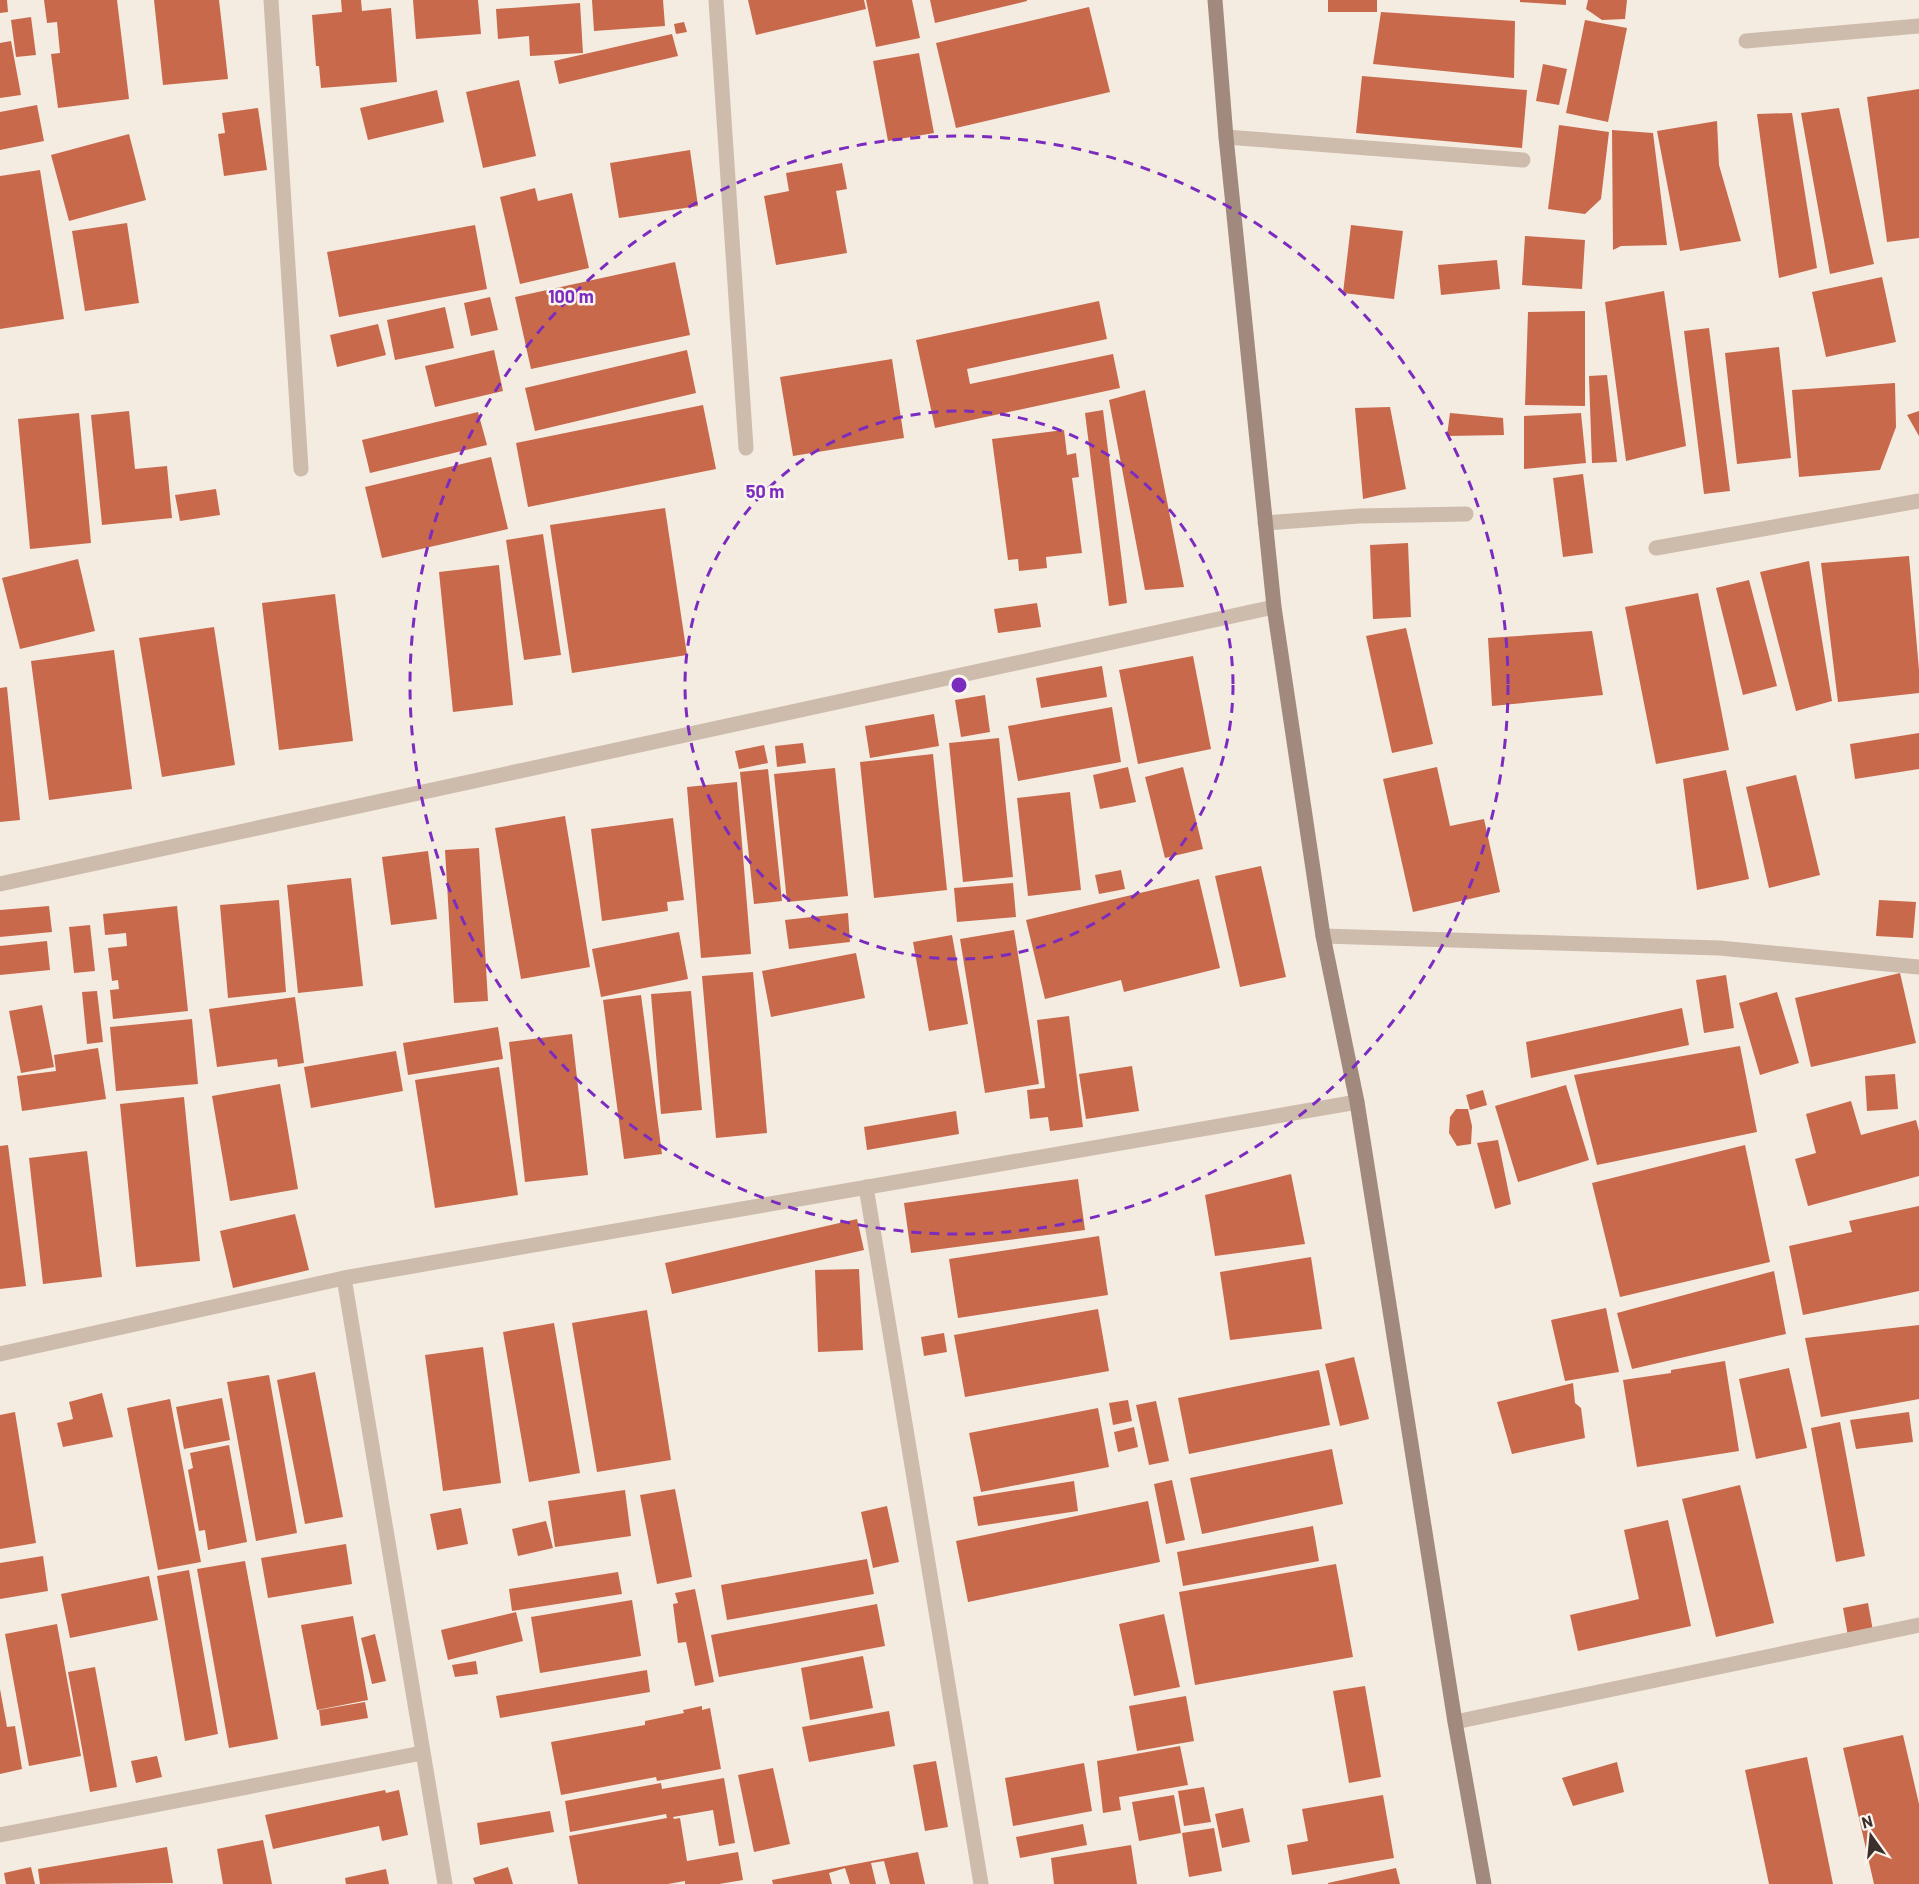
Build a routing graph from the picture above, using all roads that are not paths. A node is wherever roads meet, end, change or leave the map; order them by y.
1 (271, 0) edge
2 (716, 0) edge
3 (1215, 0) edge
4 (1919, 26) edge
5 (1746, 41) dead end
6 (1226, 137) junction
7 (1523, 160) dead end
8 (746, 448) dead end
9 (301, 469) dead end
10 (1919, 501) edge
11 (1466, 514) dead end
12 (1265, 523) junction
13 (1656, 548) dead end
14 (1274, 607) junction
15 (0, 884) edge
16 (1323, 936) junction
17 (1919, 967) edge
18 (1357, 1102) junction
19 (866, 1187) junction
20 (344, 1278) junction
21 (0, 1354) edge
22 (1919, 1625) edge
23 (1455, 1722) junction
24 (422, 1753) junction
25 (0, 1835) edge
26 (445, 1884) edge
27 (981, 1884) edge
28 (1484, 1884) edge

1 - 9 street
2 - 8 street
3 - 6 main road
4 - 5 street
6 - 7 street
6 - 12 main road
10 - 13 street
11 - 12 street
12 - 14 main road
14 - 15 street
14 - 16 main road
16 - 17 street
16 - 18 main road
18 - 19 street
18 - 23 main road
19 - 20 street
19 - 27 street
20 - 21 street
20 - 24 street
22 - 23 street
23 - 28 main road
24 - 25 street
24 - 26 street

